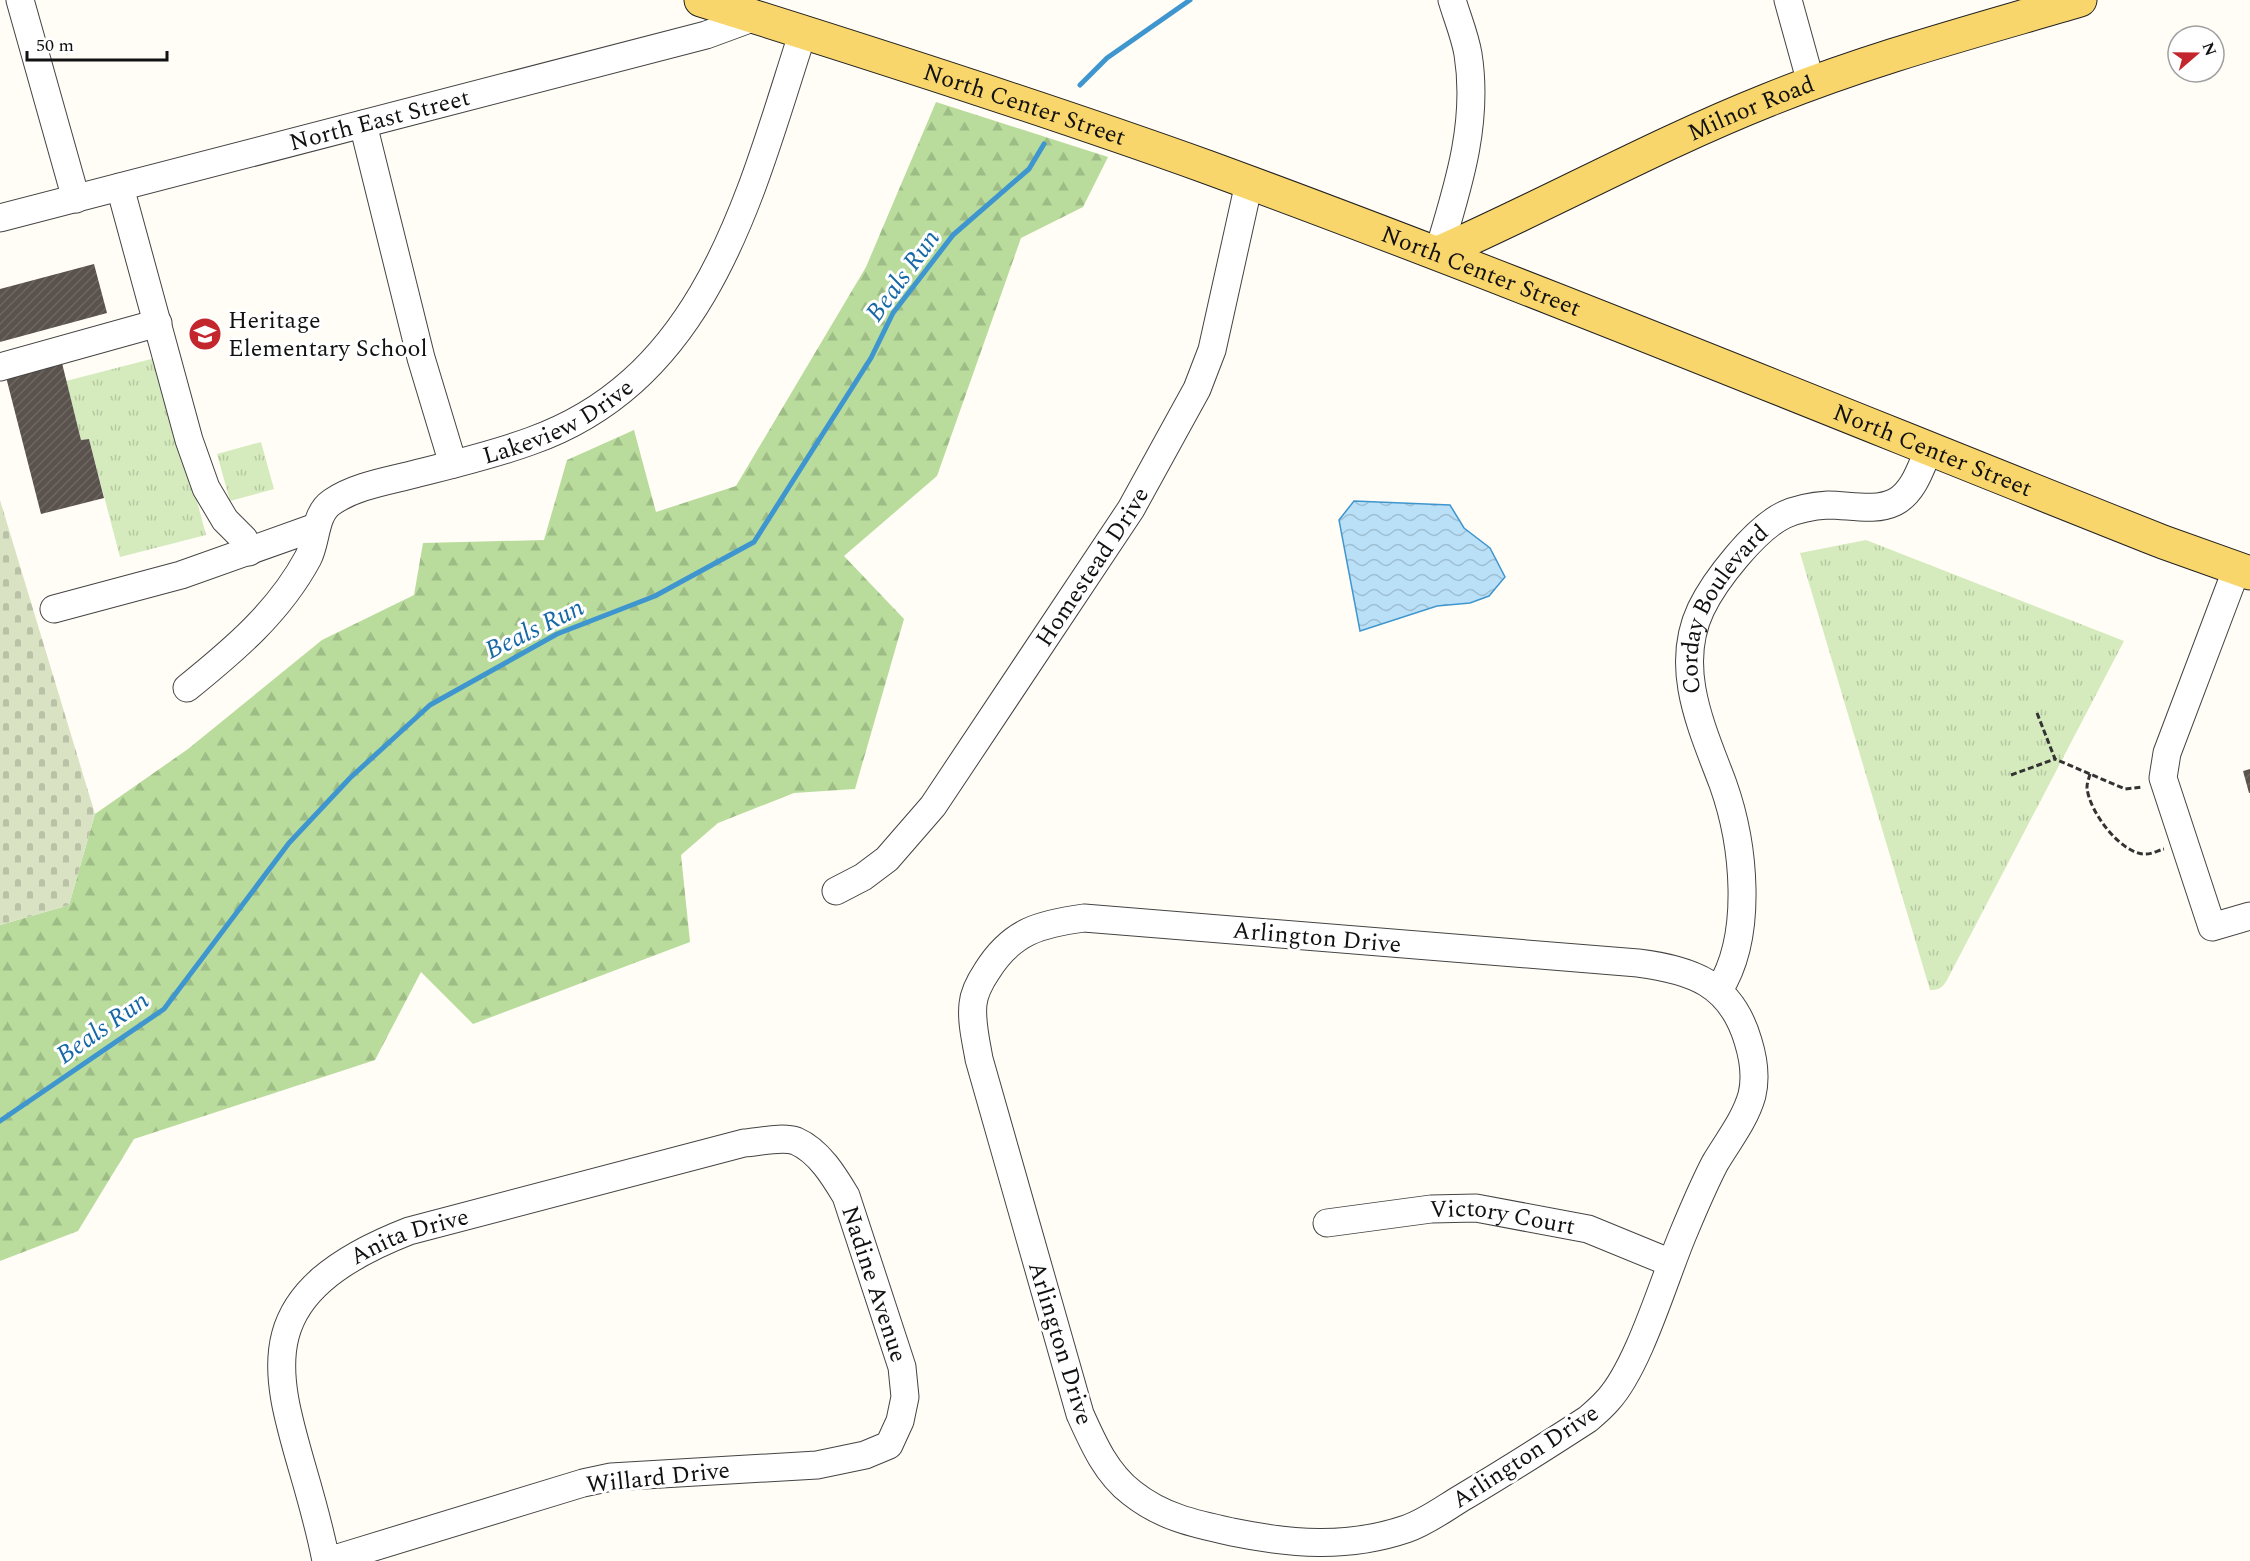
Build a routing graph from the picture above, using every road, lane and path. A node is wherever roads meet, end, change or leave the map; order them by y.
1 (20, 0) edge
2 (701, 0) edge
3 (1452, 0) edge
4 (1788, 0) edge
5 (2080, 0) edge
6 (755, 17) junction
7 (803, 32) junction
8 (1811, 83) junction
9 (363, 124) junction
10 (1249, 183) junction
11 (120, 187) junction
12 (76, 199) junction
13 (0, 218) edge
14 (1438, 253) junction
15 (158, 323) junction
16 (0, 367) edge
17 (1929, 449) junction
18 (453, 465) junction
19 (316, 527) junction
20 (249, 552) junction
21 (2243, 571) edge
22 (54, 609) dead end
23 (187, 688) dead end
24 (2037, 713) dead end
25 (2055, 759) junction
26 (2090, 774) junction
27 (2010, 775) dead end
28 (2163, 778) junction
29 (2183, 843) junction
30 (836, 891) dead end
31 (2250, 916) edge
32 (1719, 990) junction
33 (795, 1141) joint
34 (1327, 1223) dead end
35 (1671, 1263) junction
36 (889, 1445) joint
37 (327, 1561) edge

1 - 12 street
2 - 6 main road, North Center Street
3 - 14 street
4 - 8 street
5 - 8 main road, Milnor Road
6 - 7 main road, North Center Street
6 - 9 street, North East Street
7 - 10 main road, North Center Street
7 - 18 street, Lakeview Drive
8 - 14 main road, Milnor Road
9 - 11 street, North East Street
9 - 18 street
10 - 14 main road, North Center Street
10 - 30 street, Homestead Drive
11 - 12 street, North East Street
11 - 15 street
12 - 13 street, North East Street
14 - 17 main road, North Center Street
15 - 16 street
15 - 20 street
17 - 21 main road, North Center Street
17 - 32 street, Corday Boulevard
18 - 19 street, Lakeview Drive
19 - 20 street
19 - 23 street, Lakeview Drive
20 - 22 street
21 - 28 street
24 - 25 path
25 - 26 path
25 - 27 path
26 - 28 path
26 - 29 path
28 - 29 street
29 - 31 street
32 - 35 street, Arlington Drive
32 - 35 street, Arlington Drive
33 - 36 street, Nadine Avenue
33 - 37 street, Anita Drive
34 - 35 street, Victory Court
36 - 37 street, Willard Drive

